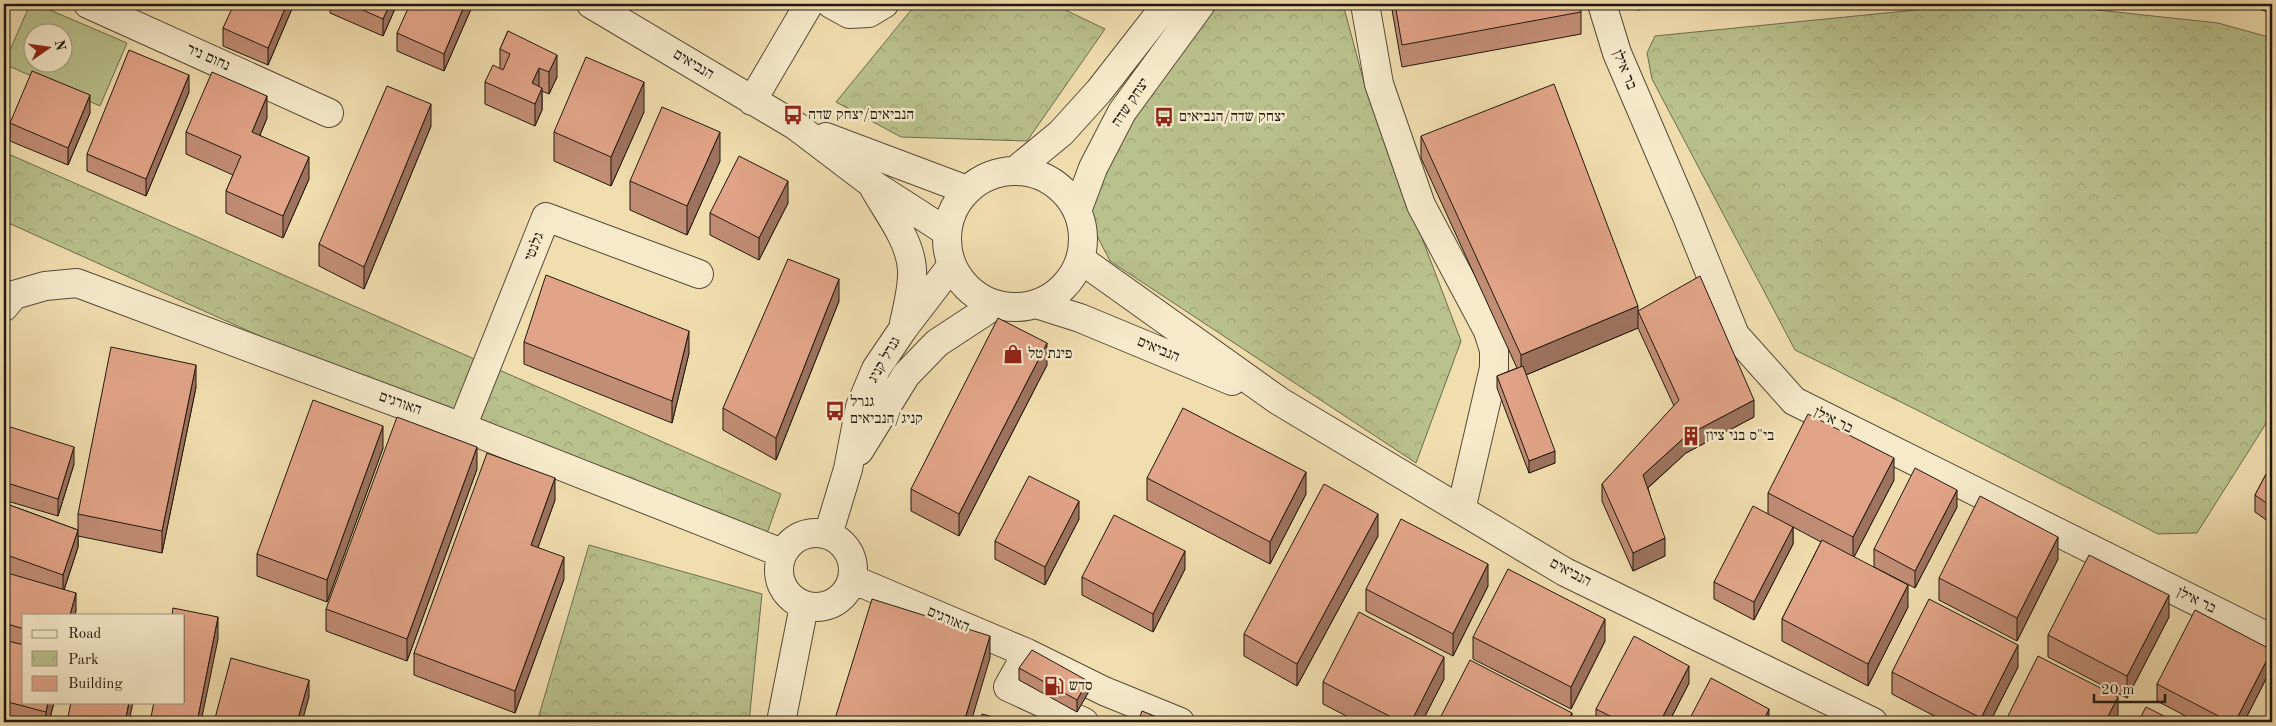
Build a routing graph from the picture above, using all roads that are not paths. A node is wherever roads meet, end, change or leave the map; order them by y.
1 (88, 4) edge
2 (591, 4) edge
3 (810, 4) edge
4 (831, 4) edge
5 (884, 4) edge
6 (1167, 4) edge
7 (1201, 4) edge
8 (1365, 4) edge
9 (1602, 4) edge
10 (752, 101) junction
11 (329, 113) dead end
12 (796, 126) junction
13 (1016, 170) junction
14 (871, 183) junction
15 (967, 190) junction
16 (1077, 211) junction
17 (947, 232) junction
18 (1080, 259) junction
19 (952, 265) junction
20 (699, 274) dead end
21 (9, 301) edge
22 (1036, 304) junction
23 (995, 305) junction
24 (903, 329) junction
25 (1279, 401) junction
26 (462, 427) junction
27 (848, 469) junction
28 (1461, 510) junction
29 (828, 535) junction
30 (782, 553) junction
31 (852, 579) junction
32 (804, 606) junction
33 (2272, 638) edge
34 (1027, 653) junction
35 (1104, 691) junction
36 (781, 722) edge
37 (1084, 722) edge
38 (1180, 722) edge
39 (1873, 722) edge

1 - 11 street, נחום ניר
2 - 10 street, הנביאים
3 - 10 street
4 - 5 street
6 - 13 street, יצחק שדה
7 - 16 street, יצחק שדה
8 - 28 street
9 - 33 street, בר אילן
10 - 12 street, הנביאים
12 - 14 street, הנביאים
12 - 15 street, הנביאים
13 - 15 street
13 - 16 street
14 - 17 street, הנביאים
14 - 24 street
15 - 17 street
16 - 18 street
17 - 19 street
18 - 22 street
18 - 25 street, הנביאים
19 - 23 street
19 - 24 street, גנרל קניג
20 - 26 street, גלנטי
21 - 26 street, האורגים
22 - 23 street
22 - 25 street, הנביאים
23 - 27 street, גנרל קניג
24 - 27 street, גנרל קניג
25 - 28 street, הנביאים
26 - 30 street, האורגים
27 - 29 street, גנרל קניג
28 - 39 street, הנביאים
29 - 30 street
29 - 31 street
30 - 32 street
31 - 32 street
31 - 34 street, האורגים
32 - 36 street
34 - 35 street, האורגים
34 - 37 street
35 - 37 street
35 - 38 street, האורגים

